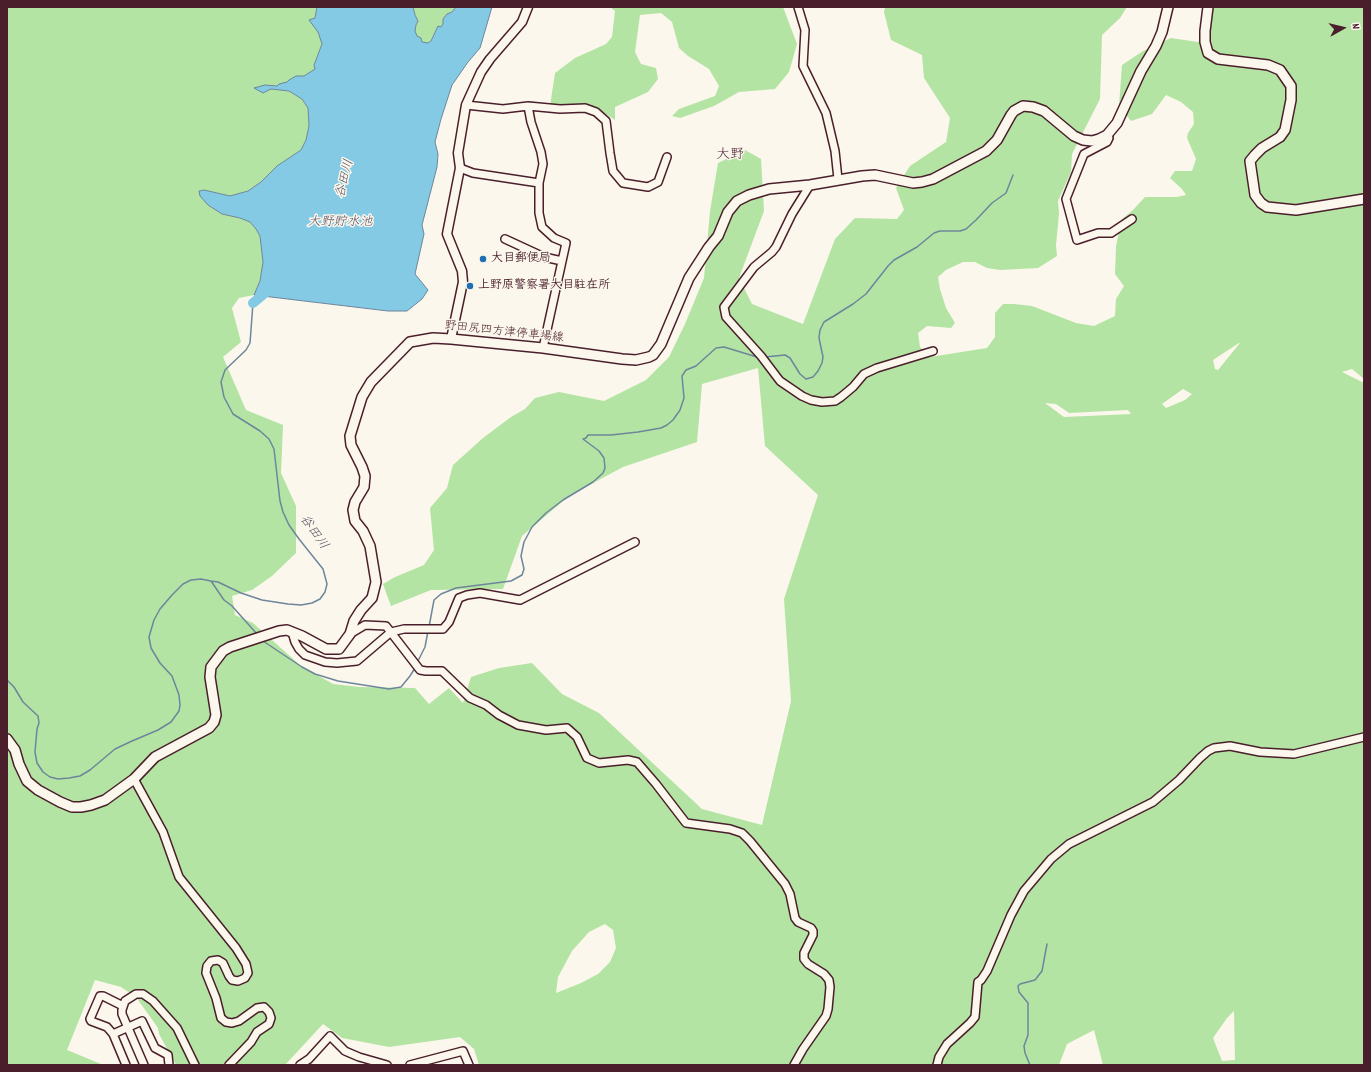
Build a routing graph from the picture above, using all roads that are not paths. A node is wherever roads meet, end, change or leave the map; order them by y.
1 (528, 7) edge
2 (798, 7) edge
3 (1168, 7) edge
4 (1208, 7) edge
5 (466, 104) junction
6 (528, 106) junction
7 (1107, 135) junction
8 (667, 157) dead end
9 (460, 168) junction
10 (838, 179) junction
11 (539, 183) junction
12 (810, 185) junction
13 (1364, 199) edge
14 (1132, 219) dead end
15 (505, 239) dead end
16 (562, 261) junction
17 (451, 339) junction
18 (543, 348) junction
19 (933, 351) dead end
20 (635, 542) dead end
21 (292, 632) junction
22 (391, 632) junction
23 (350, 634) junction
24 (1364, 737) edge
25 (7, 739) edge
26 (134, 778) junction
27 (123, 1006) junction
28 (127, 1028) junction
29 (113, 1034) junction
30 (359, 1058) junction
31 (376, 1064) edge
32 (126, 1065) edge
33 (144, 1065) edge
34 (169, 1065) edge
35 (194, 1065) edge
36 (229, 1065) edge
37 (300, 1065) edge
38 (356, 1065) edge
39 (387, 1065) edge
40 (410, 1065) edge
41 (469, 1065) edge
42 (794, 1065) edge
43 (937, 1065) edge

1 - 5 street
2 - 10 street
3 - 7 main road
4 - 13 main road
5 - 6 street
5 - 9 street
6 - 8 street
6 - 11 street
7 - 10 main road, 野田尻四方津停車場線
7 - 14 street
9 - 11 street
9 - 17 street
10 - 12 main road, 野田尻四方津停車場線
11 - 16 street
12 - 18 main road, 野田尻四方津停車場線
12 - 19 street
15 - 16 street
16 - 18 street
17 - 18 main road, 野田尻四方津停車場線
17 - 23 main road, 野田尻四方津停車場線
20 - 22 street
21 - 22 street
21 - 23 main road, 野田尻四方津停車場線
21 - 26 main road, 野田尻四方津停車場線
22 - 23 street
22 - 42 street
24 - 43 street
25 - 26 main road, 野田尻四方津停車場線
26 - 36 street
27 - 28 street
27 - 29 street
27 - 35 street
28 - 29 street
28 - 33 street
28 - 34 street
29 - 32 street
30 - 31 street
30 - 37 street
30 - 38 street
31 - 39 street
40 - 41 street

